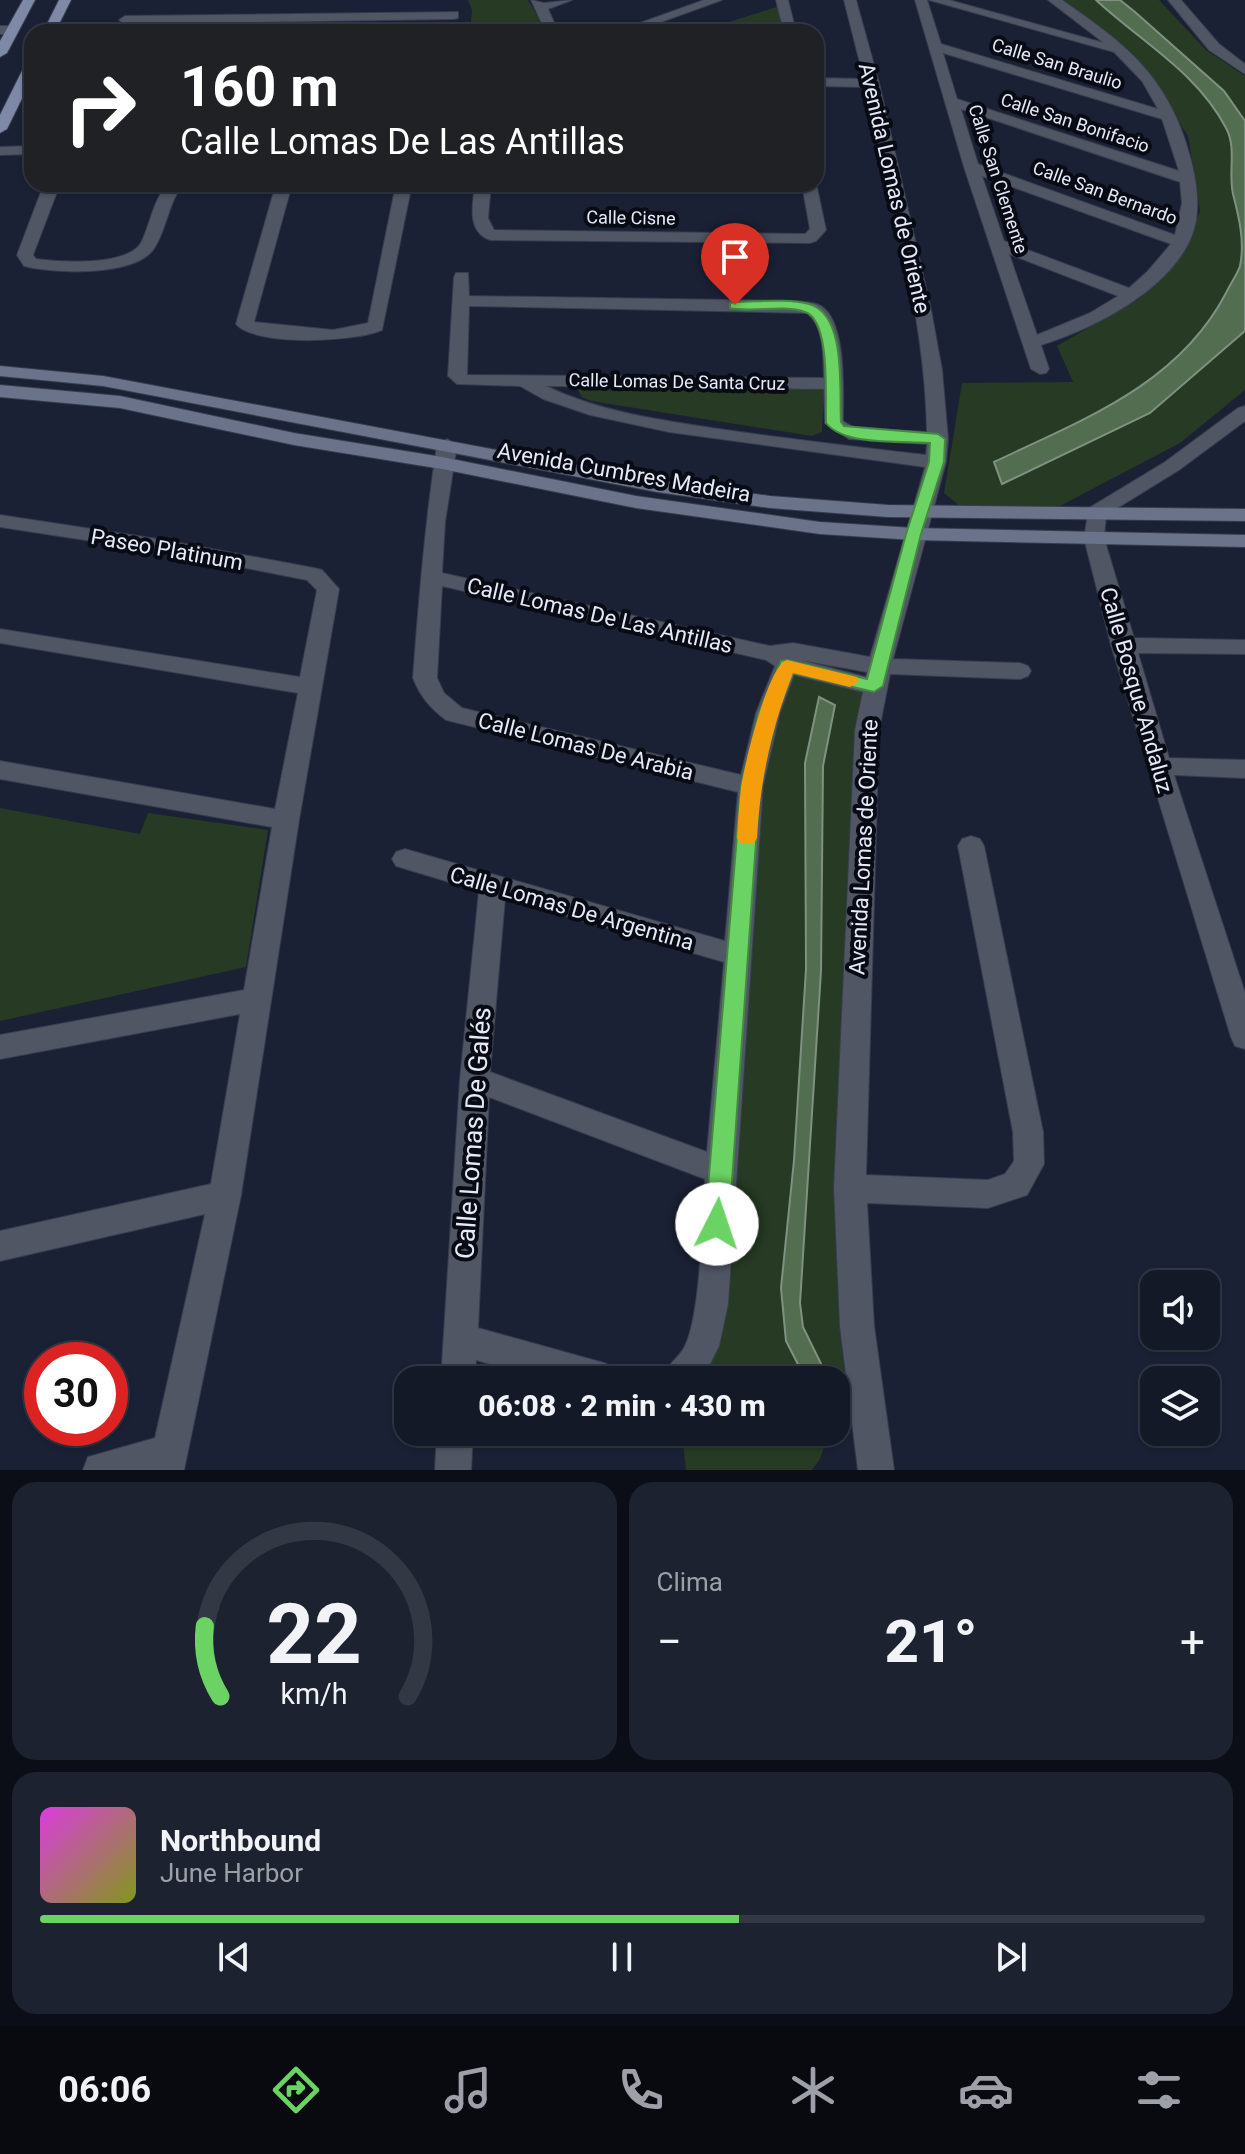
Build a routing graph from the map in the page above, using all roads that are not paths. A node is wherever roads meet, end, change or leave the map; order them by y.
1 (29, 0) edge
2 (65, 0) edge
3 (448, 0) edge
4 (566, 0) edge
5 (716, 0) edge
6 (782, 0) edge
7 (850, 0) edge
8 (921, 0) edge
9 (935, 0) edge
10 (1054, 0) edge
11 (1174, 0) edge
12 (538, 4) edge
13 (125, 21) edge
14 (53, 24) edge
15 (549, 24) edge
16 (644, 24) edge
17 (788, 24) edge
18 (6, 30) edge
19 (933, 46) junction
20 (1118, 51) junction
21 (0, 53) edge
22 (1245, 70) edge
23 (824, 72) edge
24 (871, 77) junction
25 (24, 81) edge
26 (824, 81) edge
27 (951, 101) junction
28 (1170, 117) junction
29 (0, 129) edge
30 (24, 150) edge
31 (0, 151) edge
32 (24, 158) edge
33 (0, 159) edge
34 (971, 167) junction
35 (1187, 179) junction
36 (49, 192) edge
37 (170, 192) edge
38 (282, 192) edge
39 (402, 192) edge
40 (482, 192) edge
41 (811, 192) edge
42 (1181, 242) junction
43 (996, 243) junction
44 (462, 277) dead end
45 (1131, 295) junction
46 (460, 301) junction
47 (1033, 342) junction
48 (1040, 369) dead end
49 (0, 371) edge
50 (521, 381) junction
51 (833, 384) junction
52 (0, 391) edge
53 (1240, 421) edge
54 (938, 439) junction
55 (445, 454) junction
56 (936, 462) junction
57 (1096, 512) junction
58 (1245, 515) edge
59 (0, 521) edge
60 (917, 523) junction
61 (1094, 538) junction
62 (1245, 541) edge
63 (431, 577) junction
64 (0, 636) edge
65 (1122, 645) junction
66 (1245, 647) edge
67 (783, 656) junction
68 (1020, 671) dead end
69 (877, 676) junction
70 (311, 687) junction
71 (1159, 766) junction
72 (1245, 769) edge
73 (0, 770) edge
74 (751, 786) junction
75 (286, 820) junction
76 (971, 846) dead end
77 (405, 859) dead end
78 (493, 886) junction
79 (739, 956) junction
80 (259, 999) junction
81 (1245, 1037) edge
82 (0, 1047) edge
83 (475, 1079) junction
84 (722, 1171) junction
85 (850, 1188) junction
86 (225, 1195) junction
87 (0, 1246) edge
88 (460, 1339) junction
89 (459, 1366) edge
90 (555, 1366) edge
91 (690, 1366) edge
92 (454, 1446) edge
93 (168, 1461) edge
94 (101, 1470) edge
95 (453, 1470) edge
96 (876, 1470) edge

1 - 18 main road
2 - 14 main road
3 - 13 street
4 - 12 street
5 - 16 street
6 - 17 street
7 - 24 street, Avenida Lomas de Oriente
8 - 19 street, Calle San Clemente
9 - 20 street
10 - 20 street
11 - 22 street
12 - 15 street
18 - 21 main road
19 - 27 street, Calle San Clemente
19 - 28 street, Calle San Braulio
20 - 28 street
23 - 24 street
24 - 26 street
24 - 54 street, Avenida Lomas de Oriente
25 - 29 main road
27 - 34 street, Calle San Clemente
27 - 35 street, Calle San Bonifacio
28 - 35 street
30 - 31 street
32 - 33 street
34 - 42 street, Calle San Bernardo
34 - 43 street, Calle San Clemente
35 - 42 street
36 - 37 street
38 - 39 street
40 - 41 street, Calle Cisne
42 - 45 street
43 - 45 street
43 - 47 street, Calle San Clemente
44 - 46 street
45 - 47 street
46 - 50 street, Calle Lomas De Santa Cruz
46 - 51 street
47 - 48 street, Calle San Clemente
49 - 55 street, Avenida Cumbres Madeira
50 - 51 street, Calle Lomas De Santa Cruz
50 - 56 street, Calle Lomas De Santa Cruz
51 - 54 street
52 - 55 street, Avenida Cumbres Madeira
53 - 57 street
54 - 56 street, Avenida Lomas de Oriente
55 - 60 street, Avenida Cumbres Madeira
55 - 63 street
56 - 60 street, Avenida Lomas de Oriente
57 - 58 street, Avenida Cumbres Madeira
57 - 60 street, Avenida Cumbres Madeira
57 - 61 street, Calle Bosque Andaluz
59 - 70 street, Paseo Platinum
60 - 61 street, Avenida Cumbres Madeira
60 - 69 street, Avenida Lomas de Oriente
61 - 62 street, Avenida Cumbres Madeira
61 - 65 street, Calle Bosque Andaluz
63 - 67 street, Calle Lomas De Las Antillas
63 - 74 street, Calle Lomas De Arabia
64 - 70 street
65 - 66 street
65 - 71 street, Calle Bosque Andaluz
67 - 69 street, Calle Lomas De Las Antillas
67 - 74 street
68 - 69 street, Calle Lomas De Las Antillas
69 - 85 street, Avenida Lomas de Oriente
70 - 75 street
71 - 72 street
71 - 81 street, Calle Bosque Andaluz
73 - 75 street
74 - 79 street
75 - 80 street
76 - 85 street
77 - 78 street, Calle Lomas De Argentina
78 - 79 street, Calle Lomas De Argentina
78 - 83 street, Calle Lomas De Galés
79 - 84 street
80 - 82 street
80 - 86 street
83 - 84 street
83 - 88 street, Calle Lomas De Galés
84 - 91 street
85 - 96 street, Avenida Lomas de Oriente
86 - 87 street
86 - 93 street
88 - 89 street, Calle Lomas De Galés
88 - 90 street
92 - 95 street
93 - 94 street

